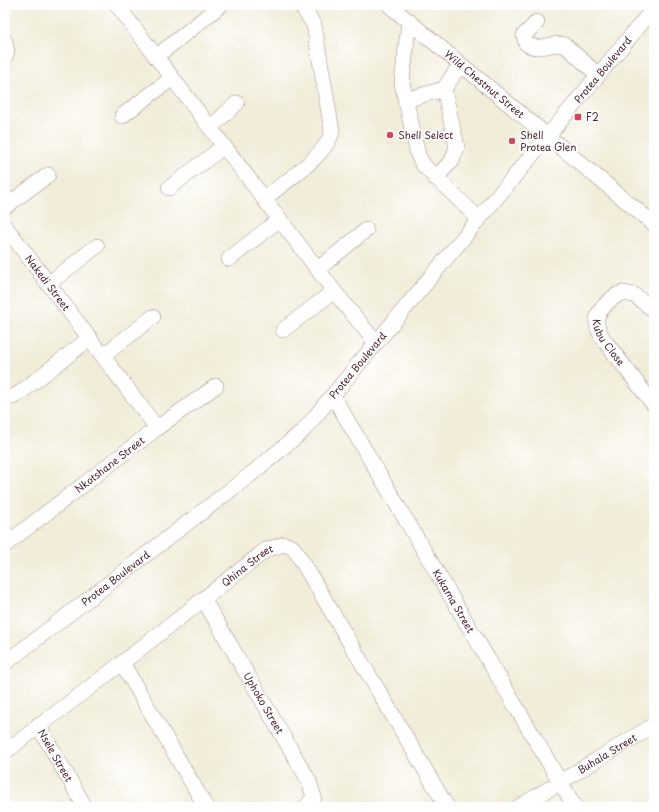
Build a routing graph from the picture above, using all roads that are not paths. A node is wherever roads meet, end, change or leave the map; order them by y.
1 (117, 5) edge
2 (221, 5) edge
3 (301, 5) edge
4 (389, 5) edge
5 (654, 8) edge
6 (409, 21) junction
7 (537, 22) dead end
8 (5, 41) edge
9 (5, 57) edge
10 (156, 57) junction
11 (460, 65) junction
12 (598, 75) junction
13 (171, 78) junction
14 (444, 89) junction
15 (405, 100) junction
16 (237, 103) dead end
17 (122, 116) dead end
18 (210, 128) junction
19 (547, 137) junction
20 (223, 147) junction
21 (48, 175) dead end
22 (435, 178) junction
23 (170, 188) dead end
24 (264, 199) junction
25 (5, 207) edge
26 (280, 219) junction
27 (479, 219) junction
28 (654, 224) edge
29 (5, 226) edge
30 (366, 230) dead end
31 (97, 246) dead end
32 (229, 259) dead end
33 (318, 269) junction
34 (48, 284) junction
35 (334, 291) junction
36 (654, 310) edge
37 (153, 317) dead end
38 (283, 330) dead end
39 (90, 338) junction
40 (376, 343) junction
41 (104, 355) junction
42 (216, 386) dead end
43 (333, 396) junction
44 (5, 398) edge
45 (654, 405) edge
46 (157, 428) junction
47 (5, 545) edge
48 (204, 600) junction
49 (5, 663) edge
50 (122, 663) junction
51 (38, 725) junction
52 (654, 725) edge
53 (5, 752) edge
54 (560, 781) junction
55 (85, 807) edge
56 (206, 807) edge
57 (306, 807) edge
58 (447, 807) edge
59 (519, 807) edge
60 (575, 807) edge

1 - 10 street
2 - 10 street
3 - 24 street
4 - 6 street, Wild Chestnut Street
5 - 12 street, Protea Boulevard
6 - 11 street, Wild Chestnut Street
6 - 15 street
7 - 12 street
8 - 9 street
10 - 13 street
11 - 14 street
11 - 19 street, Wild Chestnut Street
12 - 19 street, Protea Boulevard
13 - 17 street
13 - 18 street
14 - 15 street
14 - 22 street
15 - 22 street
16 - 18 street
18 - 20 street
19 - 27 street, Protea Boulevard
19 - 28 street, Wild Chestnut Street
20 - 23 street
20 - 24 street
21 - 25 street
22 - 27 street
24 - 26 street
26 - 32 street
26 - 33 street
27 - 40 street, Protea Boulevard
29 - 34 street, Nakedi Street
30 - 33 street
31 - 34 street
33 - 35 street
34 - 39 street, Nakedi Street
35 - 38 street
35 - 40 street
36 - 45 street, Kubu Close
37 - 41 street
39 - 41 street, Nakedi Street
39 - 44 street
40 - 43 street, Protea Boulevard
41 - 46 street, Nakedi Street
42 - 46 street, Nkotshane Street
43 - 49 street, Protea Boulevard
43 - 54 street, Kukama Street
46 - 47 street, Nkotshane Street
48 - 50 street, Qhina Street
48 - 57 street, Uphoko Street
48 - 58 street, Qhina Street
50 - 51 street, Qhina Street
50 - 56 street
51 - 53 street, Qhina Street
51 - 55 street, Nsele Street
52 - 54 street, Buhala Street
54 - 59 street, Buhala Street
54 - 60 street, Kukama Street

